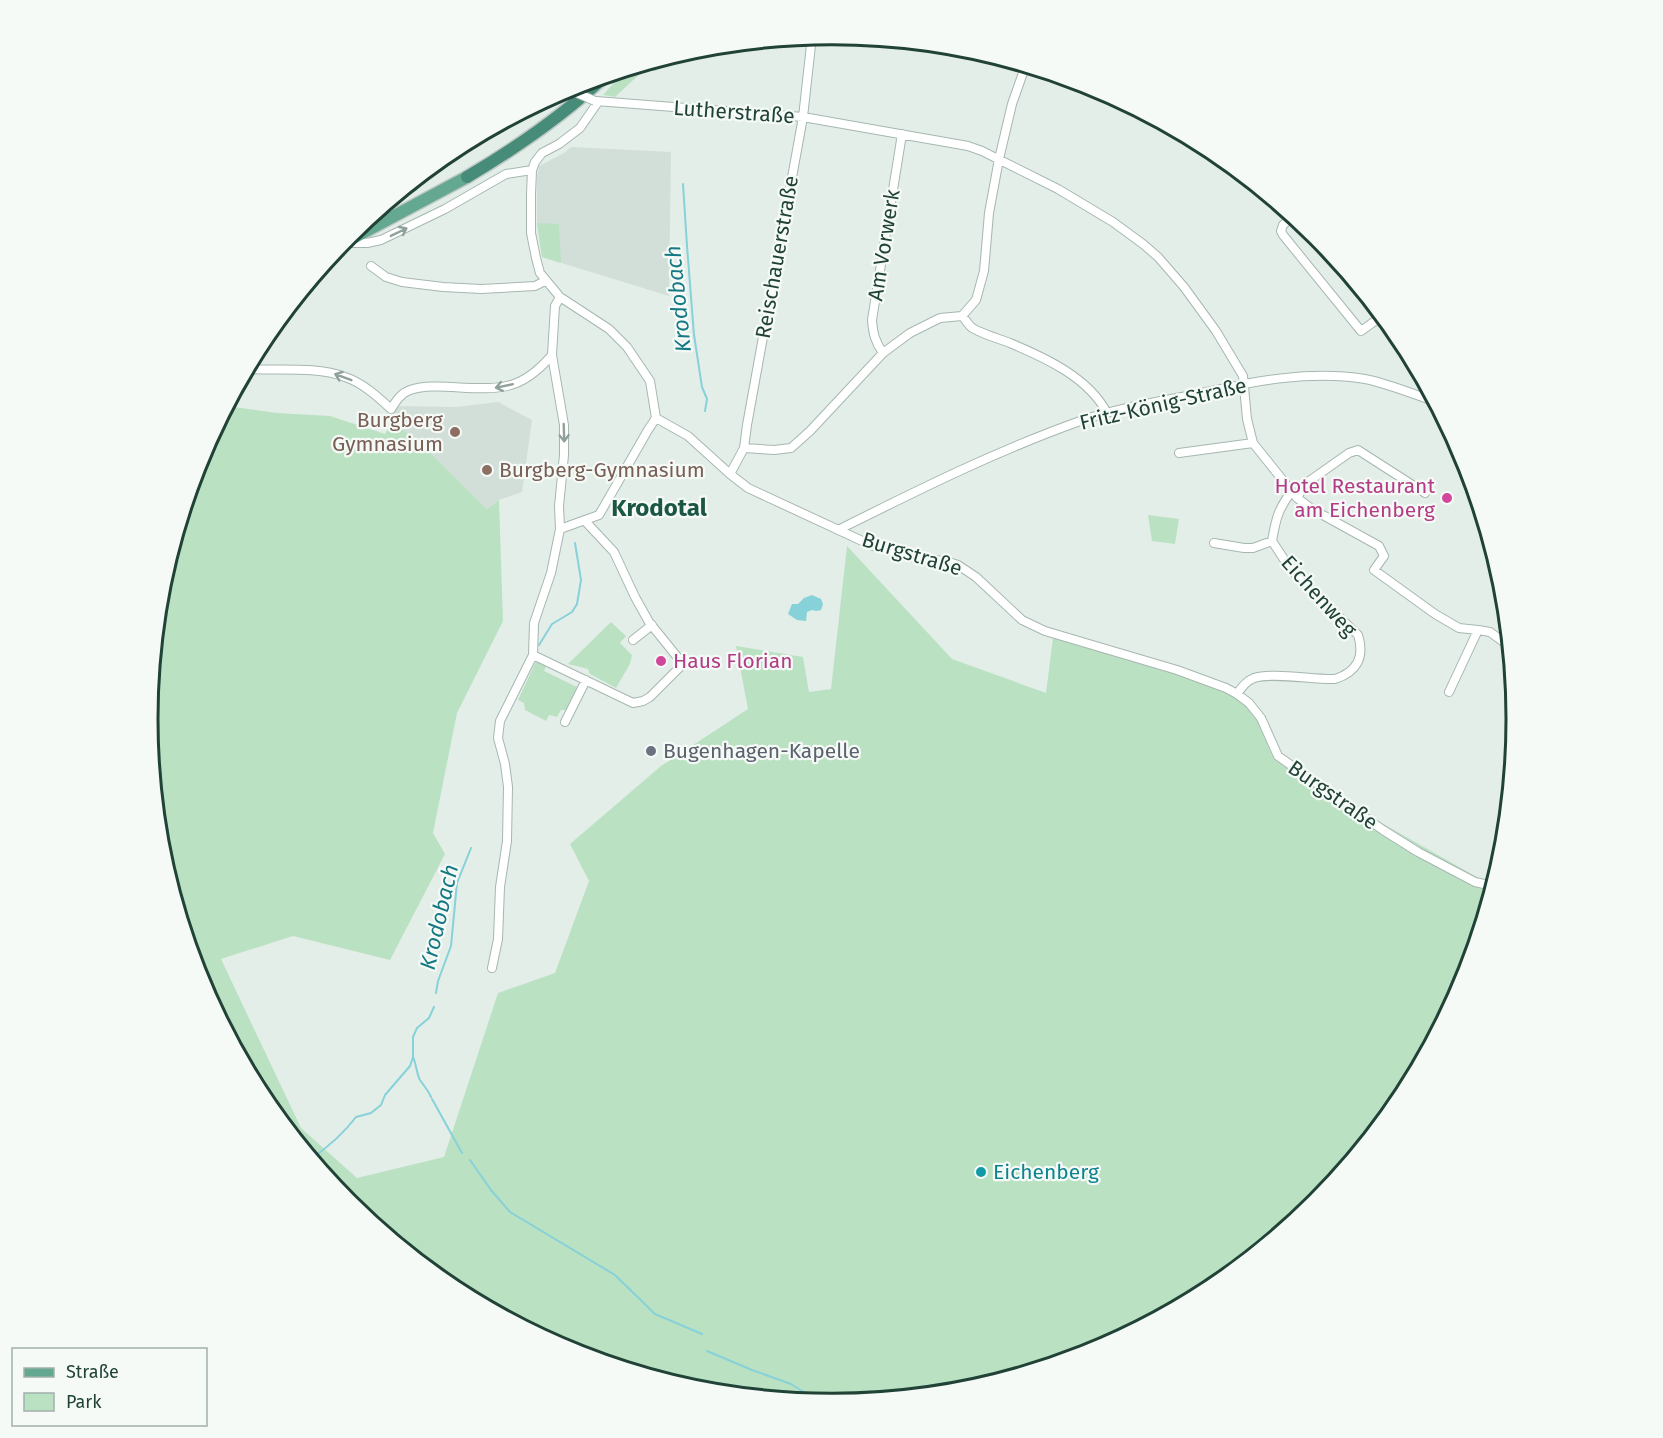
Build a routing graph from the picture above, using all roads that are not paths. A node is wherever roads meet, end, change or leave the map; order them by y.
1 (811, 45) edge
2 (1024, 74) edge
3 (588, 91) edge
4 (580, 94) edge
5 (597, 101) junction
6 (802, 117) junction
7 (902, 134) junction
8 (999, 159) junction
9 (532, 170) junction
10 (466, 177) joint
11 (397, 214) junction
12 (384, 215) edge
13 (1287, 222) edge
14 (369, 229) edge
15 (354, 244) edge
16 (370, 266) dead end
17 (545, 281) junction
18 (560, 297) junction
19 (962, 316) junction
20 (1375, 321) edge
21 (883, 353) junction
22 (552, 355) junction
23 (256, 369) edge
24 (1244, 384) junction
25 (1423, 397) edge
26 (1107, 413) junction
27 (656, 418) junction
28 (1253, 443) junction
29 (744, 448) junction
30 (1179, 453) dead end
31 (730, 474) junction
32 (1425, 493) dead end
33 (1294, 495) junction
34 (585, 521) junction
35 (560, 529) junction
36 (838, 530) junction
37 (1272, 541) junction
38 (1214, 543) dead end
39 (652, 625) junction
40 (1478, 630) junction
41 (633, 640) dead end
42 (1501, 640) edge
43 (533, 655) junction
44 (586, 680) junction
45 (1449, 692) dead end
46 (1237, 694) junction
47 (565, 722) dead end
48 (1485, 884) edge
49 (492, 968) dead end

1 - 6 street, Reischauerstraße
2 - 8 street
3 - 10 highway
4 - 5 street, Lutherstraße, bridge
5 - 6 street, Lutherstraße
5 - 9 street
6 - 7 street, Lutherstraße
6 - 29 street, Reischauerstraße
7 - 8 street, Lutherstraße
7 - 21 street, Am Vorwerk
8 - 19 street
8 - 24 street, Lutherstraße
15 -> 9 street
9 - 17 street
10 - 11 main road
11 - 12 street
11 - 14 main road
13 - 20 street
16 - 17 street
17 - 18 street
18 - 22 street
18 - 27 street
19 - 21 street
19 - 26 street
21 - 29 street
22 -> 23 street
22 -> 35 street
24 - 25 street, Fritz-König-Straße
24 - 26 street, Fritz-König-Straße
24 - 28 street, Lutherstraße
26 - 36 street, Fritz-König-Straße
27 - 31 street, Burgstraße
27 - 34 street
28 - 30 street
28 - 33 street
29 - 31 street, Reischauerstraße
31 - 36 street, Burgstraße
32 - 33 street, Eichenweg
33 - 37 street, Eichenweg
33 - 40 street
34 - 35 street
34 - 39 street
35 - 43 street
36 - 46 street, Burgstraße
37 - 38 street, Eichenweg
37 - 46 street, Eichenweg
39 - 41 street
39 - 44 street
40 - 42 street
40 - 45 street
43 - 44 street
43 - 49 street
44 - 47 street
46 - 48 street, Burgstraße

